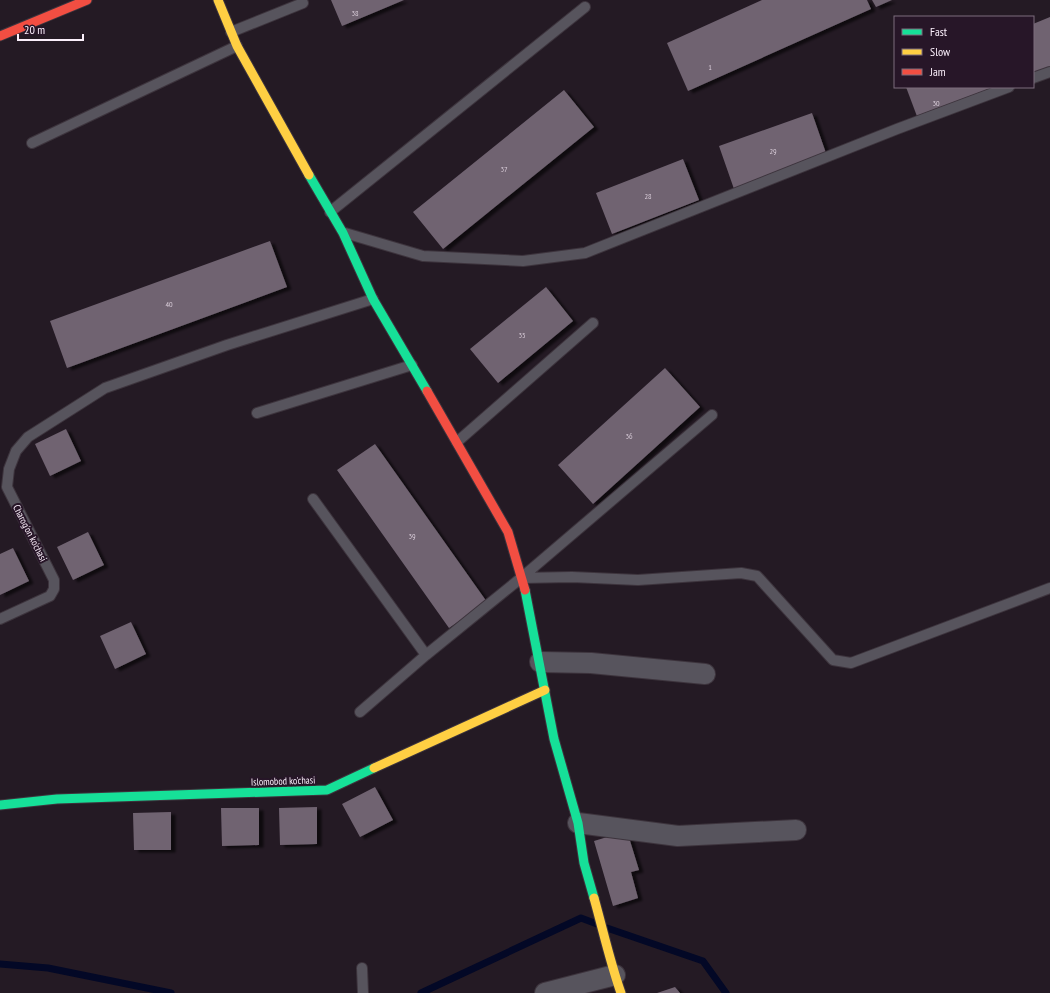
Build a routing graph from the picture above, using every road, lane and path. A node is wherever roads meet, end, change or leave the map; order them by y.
1 (87, 0) edge
2 (218, 0) edge
3 (303, 3) dead end
4 (585, 7) dead end
5 (231, 32) junction
6 (0, 36) edge
7 (237, 46) junction
8 (1050, 72) edge
9 (1034, 78) edge
10 (1006, 88) edge
11 (32, 142) dead end
12 (330, 212) junction
13 (343, 232) junction
14 (373, 298) junction
15 (593, 323) dead end
16 (412, 365) junction
17 (257, 413) dead end
18 (712, 415) dead end
19 (458, 442) junction
20 (313, 499) dead end
21 (521, 578) junction
22 (1050, 588) edge
23 (0, 619) edge
24 (426, 655) junction
25 (540, 662) junction
26 (704, 674) dead end
27 (545, 690) junction
28 (360, 712) dead end
29 (0, 805) edge
30 (578, 823) junction
31 (796, 830) dead end
32 (362, 968) dead end
33 (616, 978) edge
34 (364, 993) edge
35 (545, 993) edge

1 - 6 street
2 - 5 street
3 - 5 lane
4 - 12 lane
5 - 7 street
7 - 11 lane
7 - 12 street
8 - 9 lane
10 - 13 lane
12 - 13 street
13 - 14 street
14 - 16 street
14 - 23 lane, Charog'on ko'chasi
15 - 19 lane
16 - 17 lane
16 - 19 street
18 - 21 lane
19 - 21 street
20 - 24 lane
21 - 22 lane
21 - 24 lane
21 - 25 street
24 - 28 lane
25 - 26 street
25 - 27 street
27 - 29 street, Islomobod ko'chasi
27 - 30 street
30 - 31 street
30 - 33 street
32 - 34 lane
33 - 35 street

